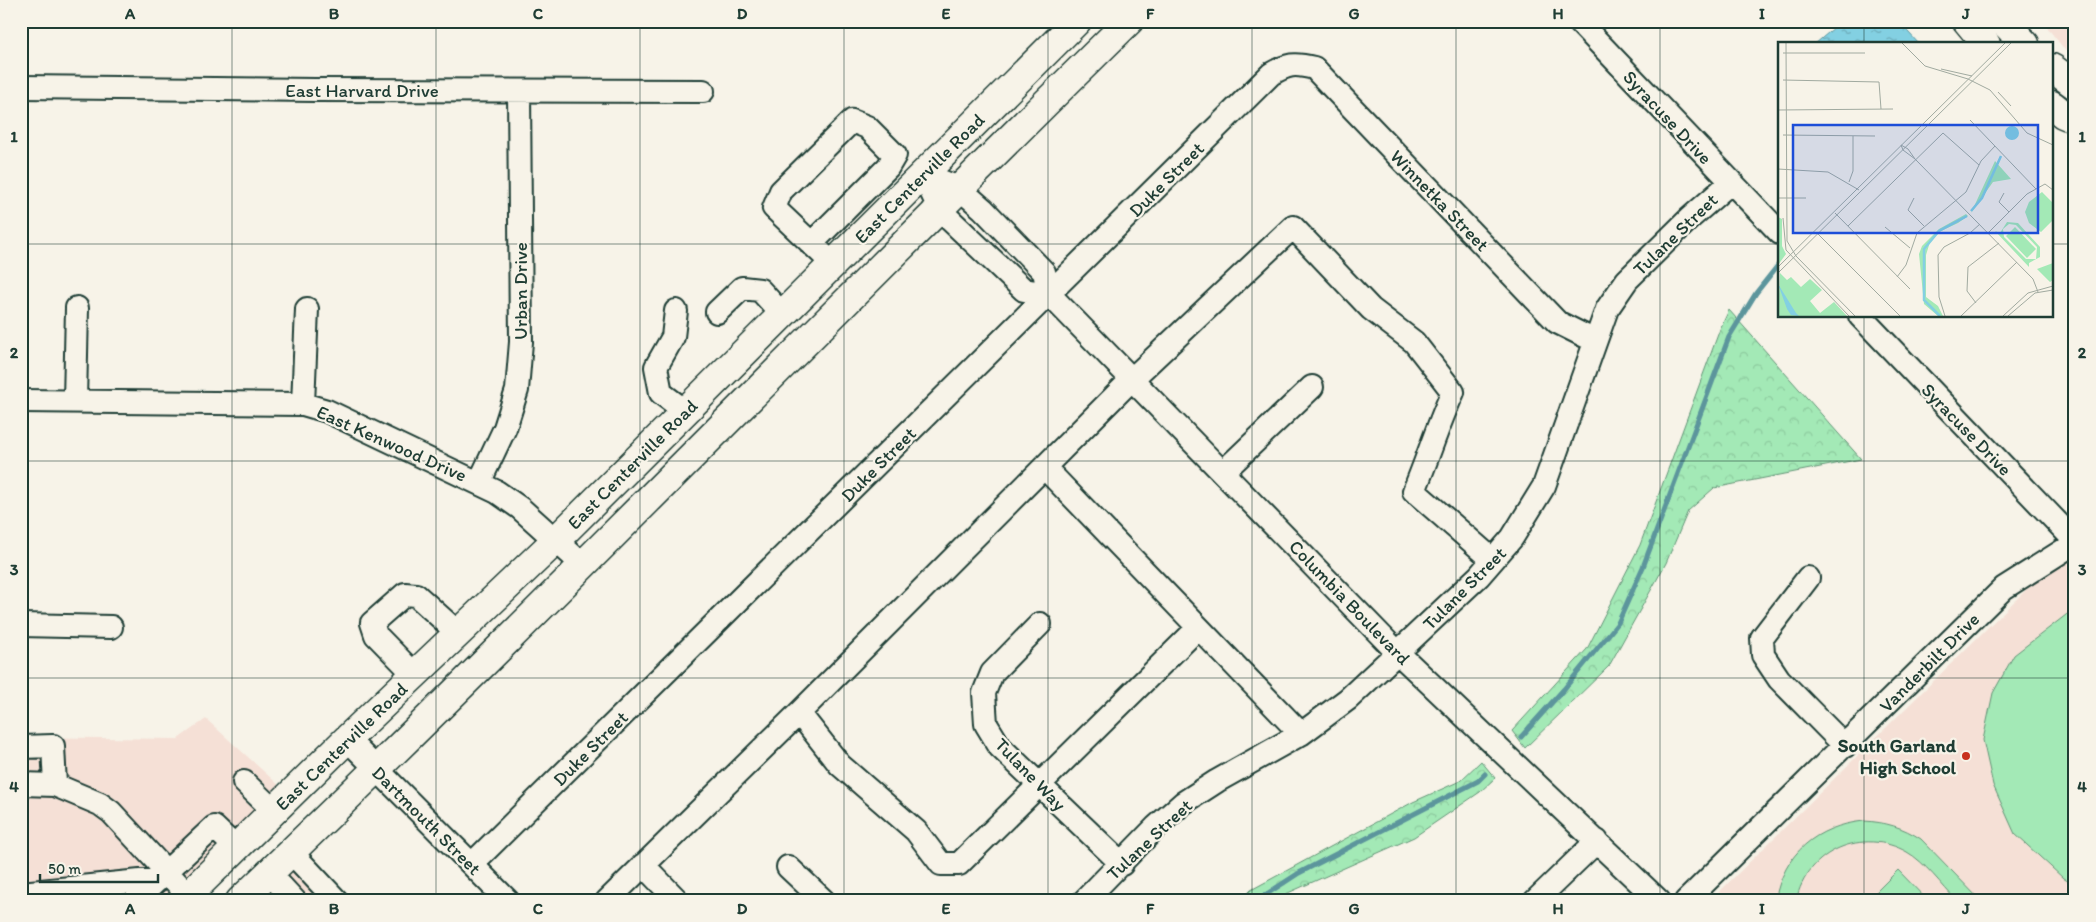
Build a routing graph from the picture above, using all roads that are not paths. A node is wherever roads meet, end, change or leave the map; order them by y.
1 (1077, 21) edge
2 (1130, 21) edge
3 (1578, 21) edge
4 (1967, 21) edge
5 (2003, 21) edge
6 (1984, 42) edge
7 (2023, 42) edge
8 (1285, 66) joint
9 (2054, 69) edge
10 (2075, 85) edge
11 (21, 87) edge
12 (518, 91) junction
13 (703, 91) dead end
14 (2054, 107) edge
15 (2075, 119) edge
16 (923, 174) junction
17 (1730, 183) junction
18 (959, 188) junction
19 (865, 191) junction
20 (938, 208) junction
21 (886, 211) junction
22 (1778, 231) edge
23 (811, 244) junction
24 (833, 264) junction
25 (1050, 294) junction
26 (77, 308) dead end
27 (307, 309) dead end
28 (676, 310) dead end
29 (717, 312) dead end
30 (782, 314) junction
31 (1862, 318) edge
32 (1595, 341) junction
33 (1132, 379) junction
34 (1312, 387) dead end
35 (21, 401) edge
36 (76, 401) junction
37 (303, 404) junction
38 (686, 411) junction
39 (1045, 468) junction
40 (1223, 472) junction
41 (479, 483) junction
42 (556, 540) junction
43 (2075, 542) edge
44 (1493, 560) junction
45 (583, 565) junction
46 (1808, 578) dead end
47 (1040, 624) dead end
48 (21, 625) edge
49 (111, 627) dead end
50 (1198, 628) junction
51 (458, 633) junction
52 (1398, 653) junction
53 (415, 675) junction
54 (799, 713) junction
55 (1301, 734) junction
56 (347, 739) junction
57 (21, 746) edge
58 (1845, 746) junction
59 (376, 768) junction
60 (244, 782) dead end
61 (21, 784) edge
62 (1039, 784) junction
63 (55, 785) junction
64 (274, 811) junction
65 (1597, 841) junction
66 (236, 848) junction
67 (291, 852) junction
68 (472, 864) junction
69 (1122, 864) junction
70 (643, 865) junction
71 (788, 867) dead end
72 (269, 873) junction
73 (164, 875) junction
74 (21, 894) edge
75 (185, 898) edge
76 (135, 901) edge
77 (240, 901) edge
78 (295, 901) edge
79 (337, 901) edge
80 (508, 901) edge
81 (607, 901) edge
82 (678, 901) edge
83 (824, 901) edge
84 (1084, 901) edge
85 (1535, 901) edge
86 (1659, 901) edge
87 (1686, 901) edge

1 - 16 main road, East Centerville Road
2 - 18 main road, East Centerville Road
3 - 17 street, Syracuse Drive
4 - 6 main road
5 - 7 main road
8 - 25 street, Duke Street
8 - 32 street, Winnetka Street
9 - 10 main road
11 - 12 street, East Harvard Drive
12 - 13 street, East Harvard Drive
12 - 41 street, Urban Drive
14 - 15 main road
16 - 18 street, Columbia Boulevard
16 - 20 street
16 - 21 main road, East Centerville Road
17 - 22 street, Syracuse Drive
17 - 32 street, Tulane Street
18 - 20 main road, East Centerville Road
18 - 25 street, Columbia Boulevard
19 - 21 street
19 - 23 street
19 - 23 street
20 - 25 street
20 - 45 main road, East Centerville Road
21 - 24 main road, East Centerville Road
23 - 24 street
24 - 30 main road, East Centerville Road
25 - 33 street, Columbia Boulevard
25 - 68 street, Duke Street
26 - 36 street
27 - 37 street
28 - 38 street
29 - 30 street
30 - 38 main road, East Centerville Road
31 - 43 street, Syracuse Drive
32 - 44 street, Tulane Street
33 - 39 street
33 - 40 street, Columbia Boulevard
33 - 44 street
34 - 40 street
35 - 36 street, East Kenwood Drive
36 - 37 street, East Kenwood Drive
37 - 41 street, East Kenwood Drive
38 - 42 main road, East Centerville Road
39 - 50 street
39 - 54 street
40 - 52 street, Columbia Boulevard
41 - 42 street, East Kenwood Drive
42 - 45 street, East Kenwood Drive
42 - 51 main road, East Centerville Road
43 - 58 street, Vanderbilt Drive
44 - 52 street, Tulane Street
45 - 59 main road, East Centerville Road
46 - 58 street
47 - 62 street, Tulane Way
48 - 49 street
50 - 55 street
50 - 62 street
51 - 53 main road, East Centerville Road
51 - 53 street
52 - 55 street, Tulane Street
52 - 65 street, Columbia Boulevard
53 - 56 main road, East Centerville Road
54 - 62 street
54 - 70 street
55 - 69 street, Tulane Street
56 - 59 street, Dartmouth Street
56 - 64 main road, East Centerville Road
57 - 63 street
58 - 87 street, Vanderbilt Drive
59 - 67 main road, East Centerville Road
59 - 68 street, Dartmouth Street
60 - 64 street
61 - 63 street
62 - 69 street, Tulane Way
63 - 73 street
64 - 66 main road, East Centerville Road
65 - 85 street
65 - 86 street, Columbia Boulevard
66 - 73 street
66 - 75 main road, East Centerville Road
67 - 72 main road, East Centerville Road
67 - 79 street
68 - 80 street, Dartmouth Street
69 - 84 street, Tulane Street
70 - 81 street
70 - 82 street
71 - 83 street
72 - 77 main road, East Centerville Road
72 - 78 street
73 - 74 street
73 - 75 street
73 - 76 street

